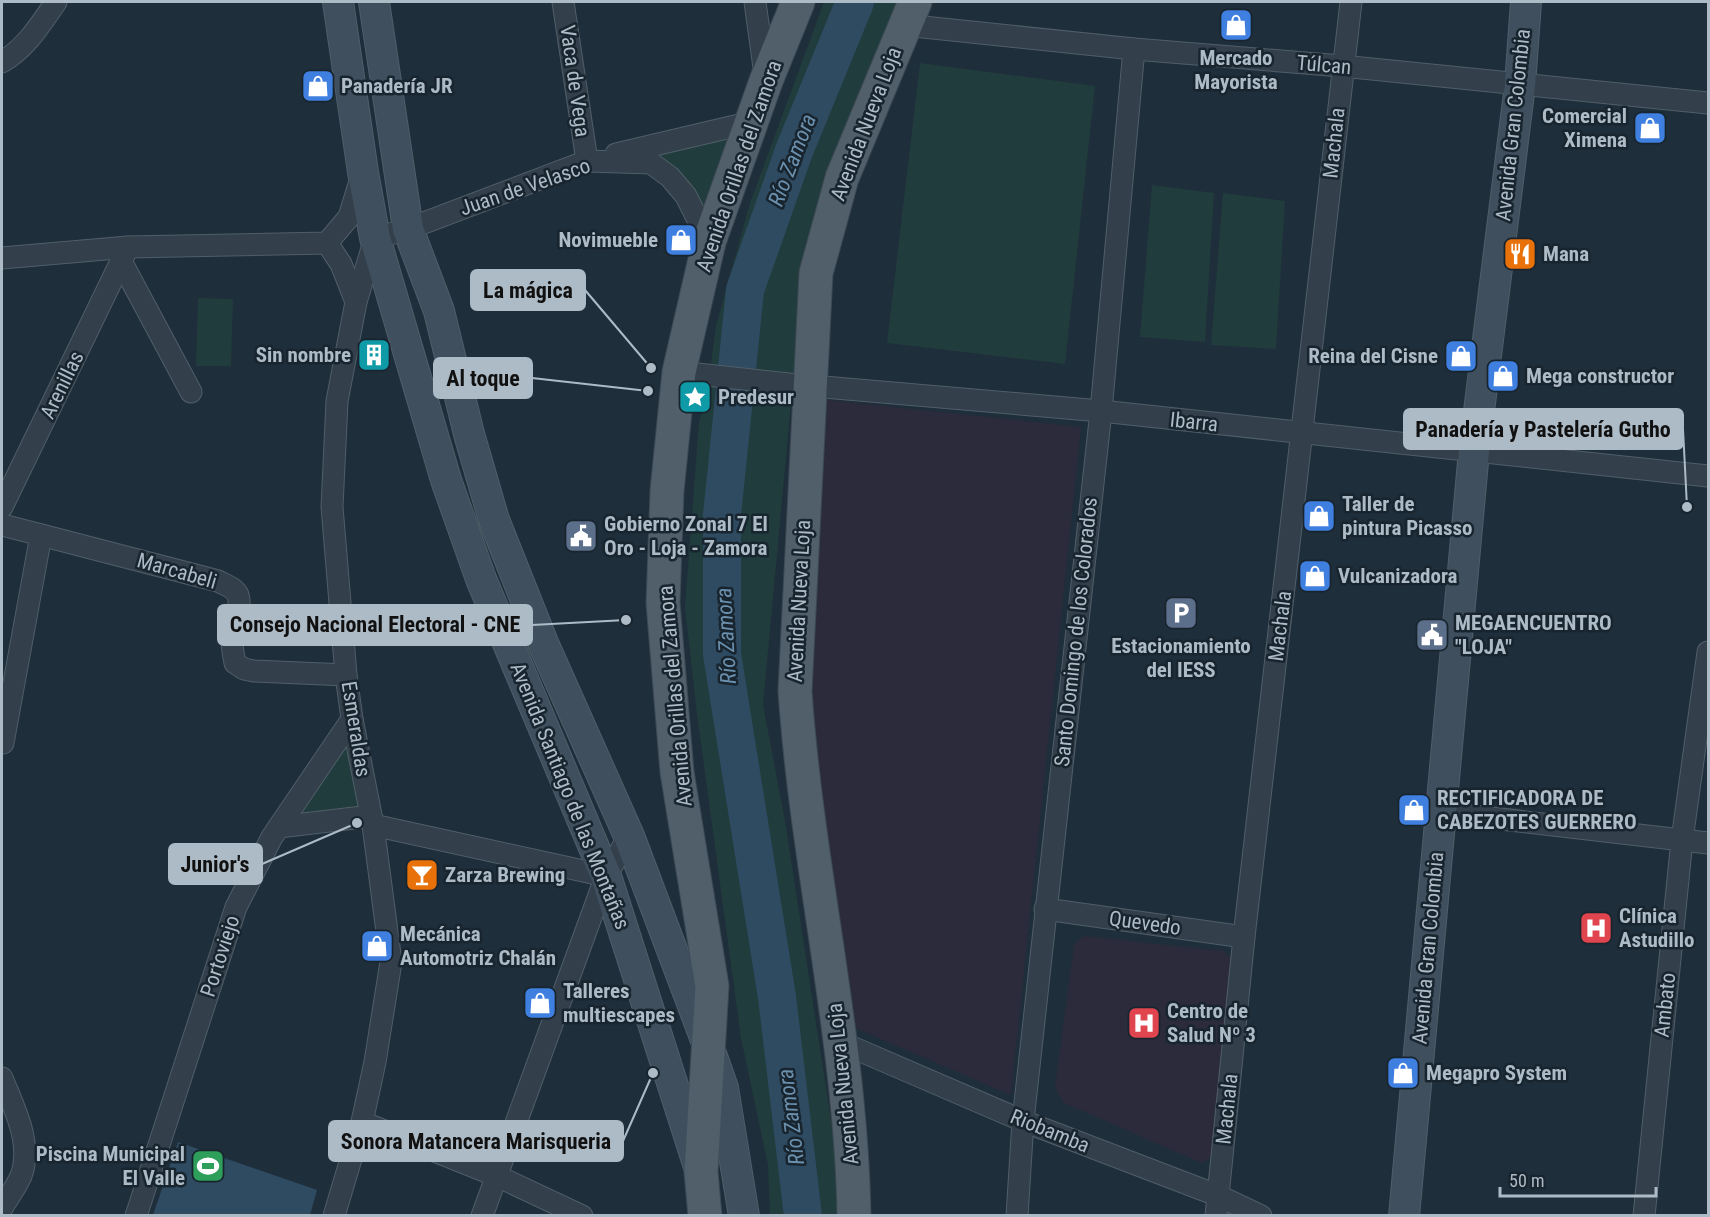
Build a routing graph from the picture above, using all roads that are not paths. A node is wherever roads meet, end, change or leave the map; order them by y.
1 (56, 2) edge
2 (338, 2) edge
3 (374, 2) edge
4 (563, 2) edge
5 (755, 2) edge
6 (798, 2) edge
7 (1351, 2) edge
8 (1526, 2) edge
9 (910, 13) edge
10 (1134, 49) junction
11 (2, 62) edge
12 (1342, 66) junction
13 (766, 81) junction
14 (1520, 85) junction
15 (1708, 103) edge
16 (752, 122) junction
17 (587, 161) junction
18 (363, 172) junction
19 (408, 229) junction
20 (375, 238) junction
21 (709, 242) junction
22 (327, 243) junction
23 (125, 255) junction
24 (2, 258) edge
25 (356, 302) junction
26 (689, 373) junction
27 (800, 385) junction
28 (191, 392) dead end
29 (1101, 411) junction
30 (1302, 434) junction
31 (1474, 451) junction
32 (1708, 476) edge
33 (2, 507) edge
34 (2, 525) edge
35 (41, 535) junction
36 (1708, 652) edge
37 (346, 675) junction
38 (352, 719) junction
39 (3, 743) edge
40 (1440, 812) junction
41 (372, 820) junction
42 (279, 827) junction
43 (629, 836) junction
44 (1682, 840) junction
45 (1708, 843) edge
46 (606, 876) junction
47 (1045, 909) junction
48 (1244, 937) junction
49 (840, 1042) junction
50 (709, 1048) junction
51 (2, 1078) edge
52 (1023, 1121) junction
53 (363, 1122) junction
54 (701, 1172) junction
55 (497, 1176) junction
56 (1217, 1206) edge
57 (2, 1208) edge
58 (136, 1215) edge
59 (333, 1215) edge
60 (482, 1215) edge
61 (582, 1215) edge
62 (705, 1215) edge
63 (744, 1215) edge
64 (854, 1215) edge
65 (1017, 1215) edge
66 (1261, 1215) edge
67 (1404, 1215) edge
68 (1644, 1215) edge

1 - 11 street
2 - 18 main road, Avenida Santiago de las Montañas
3 - 19 main road, Avenida Santiago de las Montañas
4 - 17 street, Vaca de Vega
5 - 13 street
6 - 13 main road, Avenida Orillas del Zamora
7 - 12 street, Machala
8 - 14 main road, Avenida Gran Colombia
9 - 10 street, Túlcan
9 - 27 main road, Avenida Nueva Loja
10 - 12 street, Túlcan
10 - 29 street, Santo Domingo de los Colorados
12 - 14 street, Túlcan
12 - 30 street, Machala
13 - 16 main road, Avenida Orillas del Zamora
14 - 15 street, Túlcan
14 - 31 main road, Avenida Gran Colombia
16 - 17 street
16 - 21 main road, Avenida Orillas del Zamora
17 - 19 street, Juan de Velasco
17 - 21 street, Juan de Velasco
18 - 20 main road, Avenida Santiago de las Montañas
18 - 22 street
19 - 20 street, Juan de Velasco
19 - 43 main road, Avenida Santiago de las Montañas
20 - 25 street, Esmeraldas
20 - 46 main road, Avenida Santiago de las Montañas
21 - 26 main road, Avenida Orillas del Zamora
22 - 23 street
22 - 25 street
23 - 24 street
23 - 28 street
23 - 33 street, Arenillas
25 - 37 street, Esmeraldas
26 - 27 street, Ibarra
26 - 50 main road, Avenida Orillas del Zamora
27 - 29 street, Ibarra
27 - 49 main road, Avenida Nueva Loja
29 - 30 street, Ibarra
29 - 47 street, Santo Domingo de los Colorados
30 - 31 street, Ibarra
30 - 48 street, Machala
31 - 32 street, Ibarra
31 - 40 main road, Avenida Gran Colombia
34 - 35 street
35 - 37 street, Marcabeli
35 - 39 street
36 - 44 street, Ambato
37 - 38 street, Esmeraldas
38 - 41 street, Esmeraldas
38 - 42 street, Portoviejo
40 - 44 street
40 - 67 main road, Avenida Gran Colombia
41 - 42 street
41 - 46 street
41 - 53 street, Esmeraldas
42 - 58 street, Portoviejo
43 - 46 street
43 - 50 main road, Avenida Santiago de las Montañas
44 - 45 street
44 - 68 street, Ambato
46 - 54 main road, Avenida Santiago de las Montañas
46 - 55 street
47 - 48 street, Quevedo
47 - 52 street, Santo Domingo de los Colorados
48 - 56 street, Machala
49 - 52 street, Riobamba
49 - 64 main road, Avenida Nueva Loja
50 - 54 main road, Avenida Orillas del Zamora
50 - 63 main road, Avenida Orillas del Zamora
51 - 57 street
52 - 56 street, Riobamba
52 - 65 street, Santo Domingo de los Colorados
53 - 55 street
53 - 59 street, Esmeraldas
54 - 62 main road, Avenida Orillas del Zamora
55 - 60 street
55 - 61 street
56 - 66 street, Riobamba

